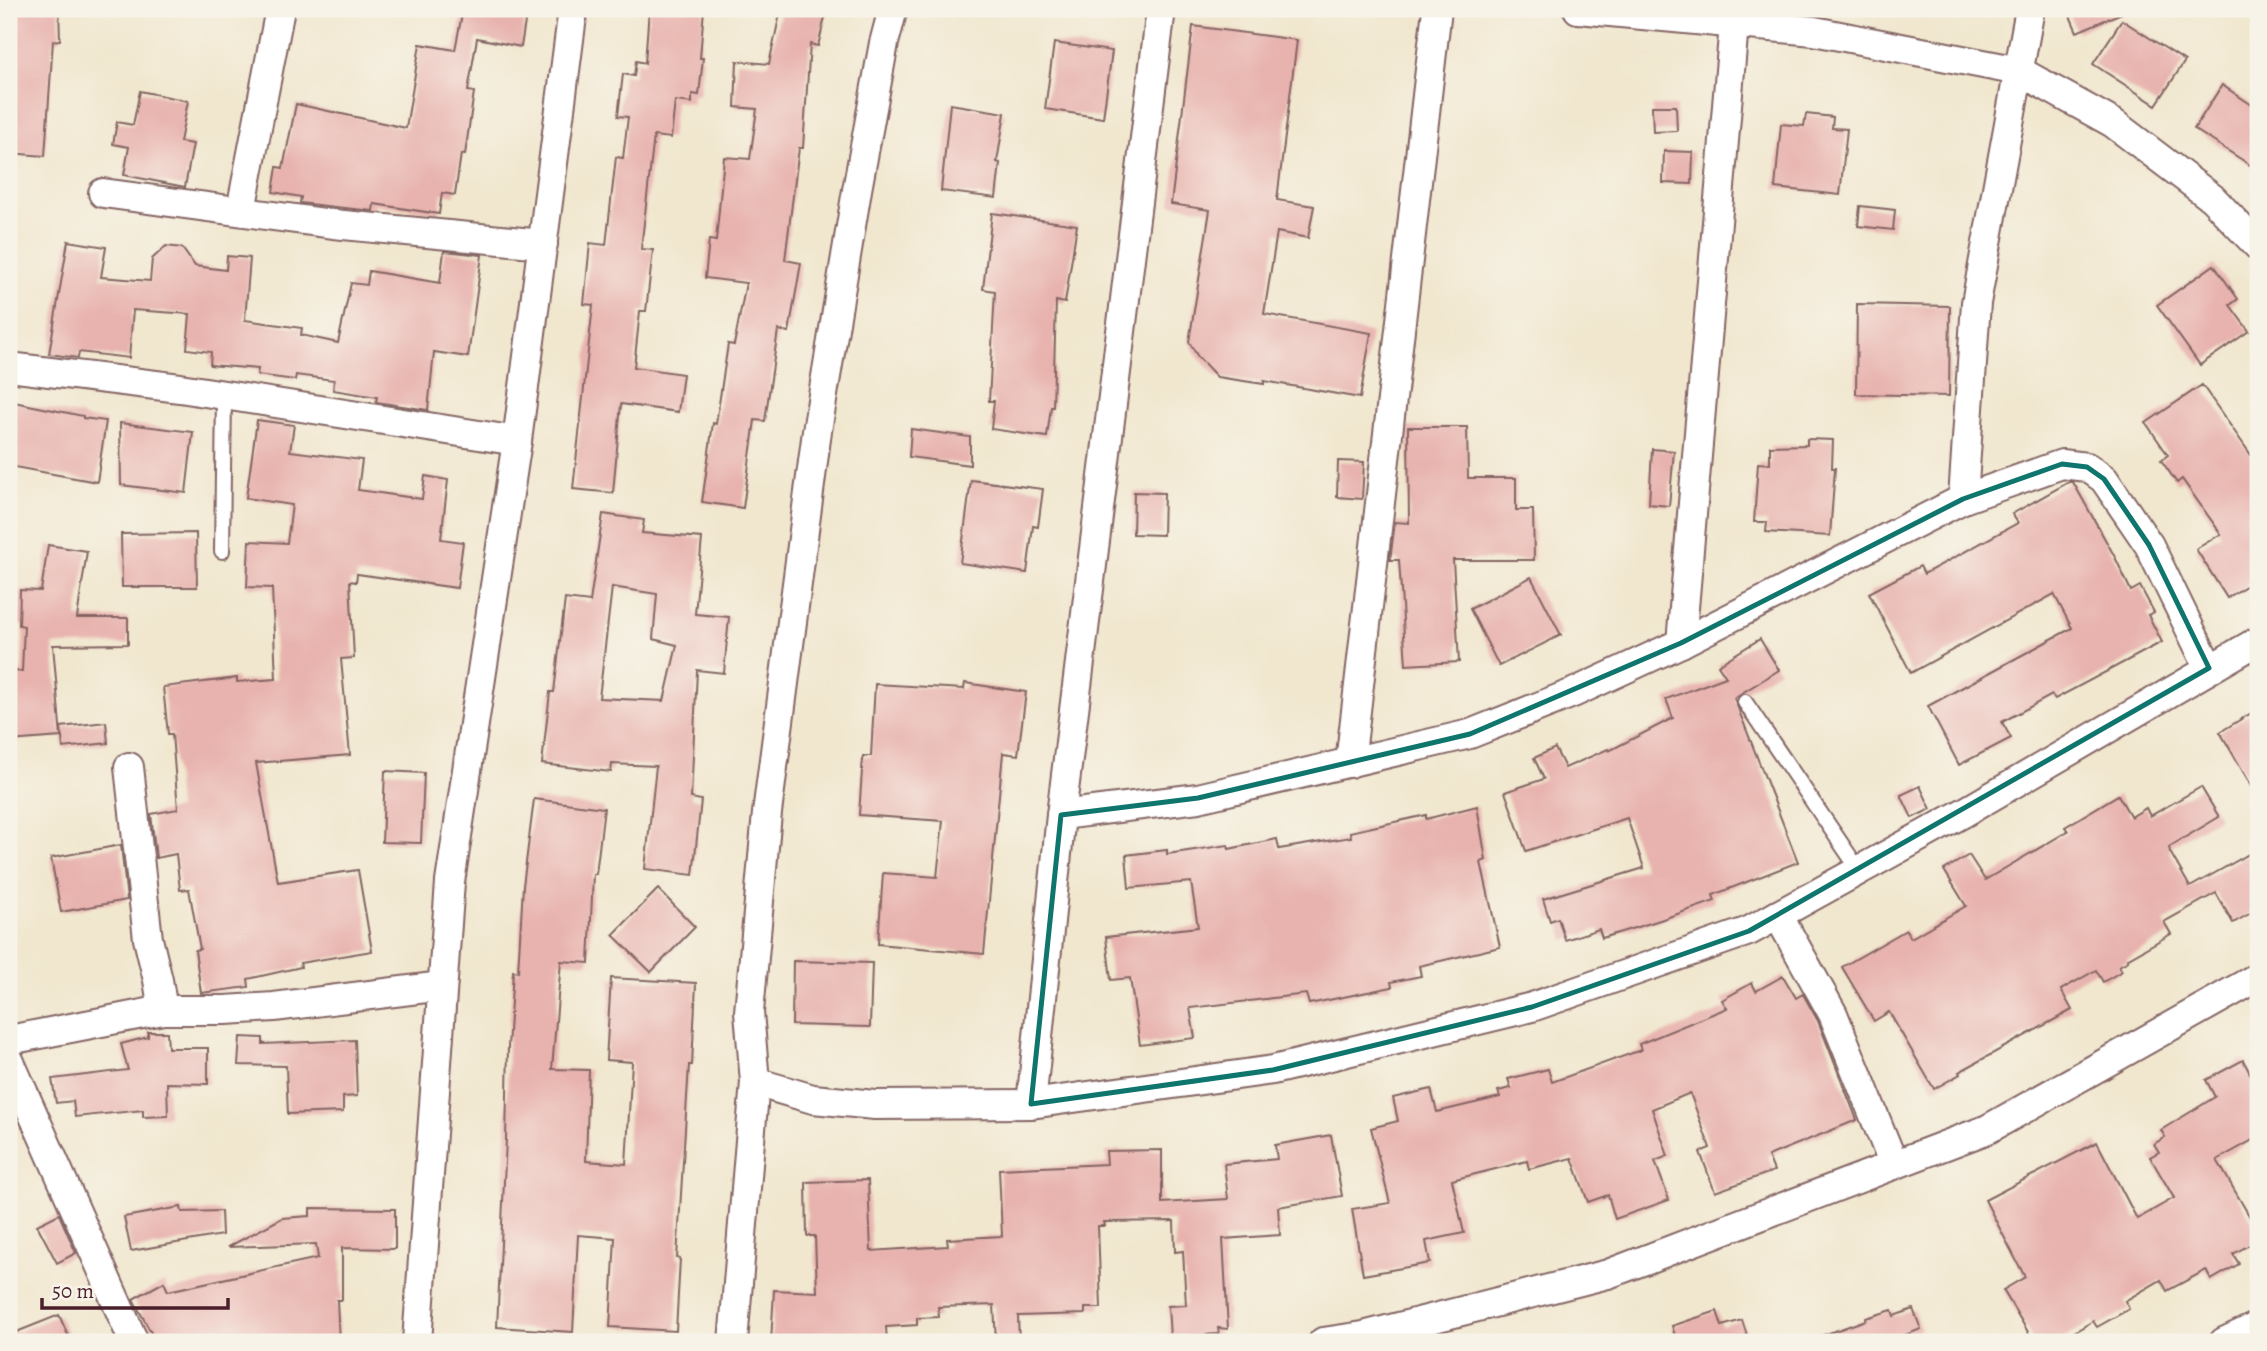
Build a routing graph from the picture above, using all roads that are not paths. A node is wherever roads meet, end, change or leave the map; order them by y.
1 (280, 9) edge
2 (573, 9) edge
3 (893, 9) edge
4 (1161, 9) edge
5 (1437, 9) edge
6 (1578, 9) edge
7 (2030, 9) edge
8 (1734, 24) junction
9 (2019, 71) junction
10 (103, 193) dead end
11 (241, 210) junction
12 (543, 244) junction
13 (2258, 246) edge
14 (9, 367) edge
15 (224, 395) junction
16 (517, 441) junction
17 (1963, 499) junction
18 (222, 551) dead end
19 (2258, 641) edge
20 (1681, 643) junction
21 (2209, 668) junction
22 (1745, 702) dead end
23 (1350, 763) junction
24 (130, 767) dead end
25 (1061, 815) junction
26 (1859, 870) junction
27 (1778, 915) junction
28 (2258, 977) edge
29 (442, 985) junction
30 (163, 1010) junction
31 (9, 1040) edge
32 (9, 1060) edge
33 (755, 1082) junction
34 (1031, 1104) junction
35 (1894, 1164) junction
36 (2258, 1326) edge
37 (134, 1342) edge
38 (417, 1342) edge
39 (733, 1342) edge
40 (1323, 1342) edge
41 (2224, 1342) edge

1 - 11 street
2 - 12 street
3 - 33 street
4 - 25 street
5 - 23 street
6 - 8 street
7 - 9 street
8 - 9 street
8 - 20 street
9 - 13 street
9 - 17 street
10 - 11 street
11 - 12 street
12 - 16 street
14 - 15 street
15 - 16 street
15 - 18 lane
16 - 29 street
17 - 20 street
17 - 21 street
19 - 21 street
20 - 23 street
21 - 26 street
22 - 26 lane
23 - 25 street
24 - 30 street
25 - 34 street
26 - 27 street
27 - 34 street
27 - 35 street
28 - 35 street
29 - 30 street
29 - 38 street
30 - 31 street
32 - 37 street
33 - 34 street
33 - 39 street
35 - 40 street
36 - 41 street

